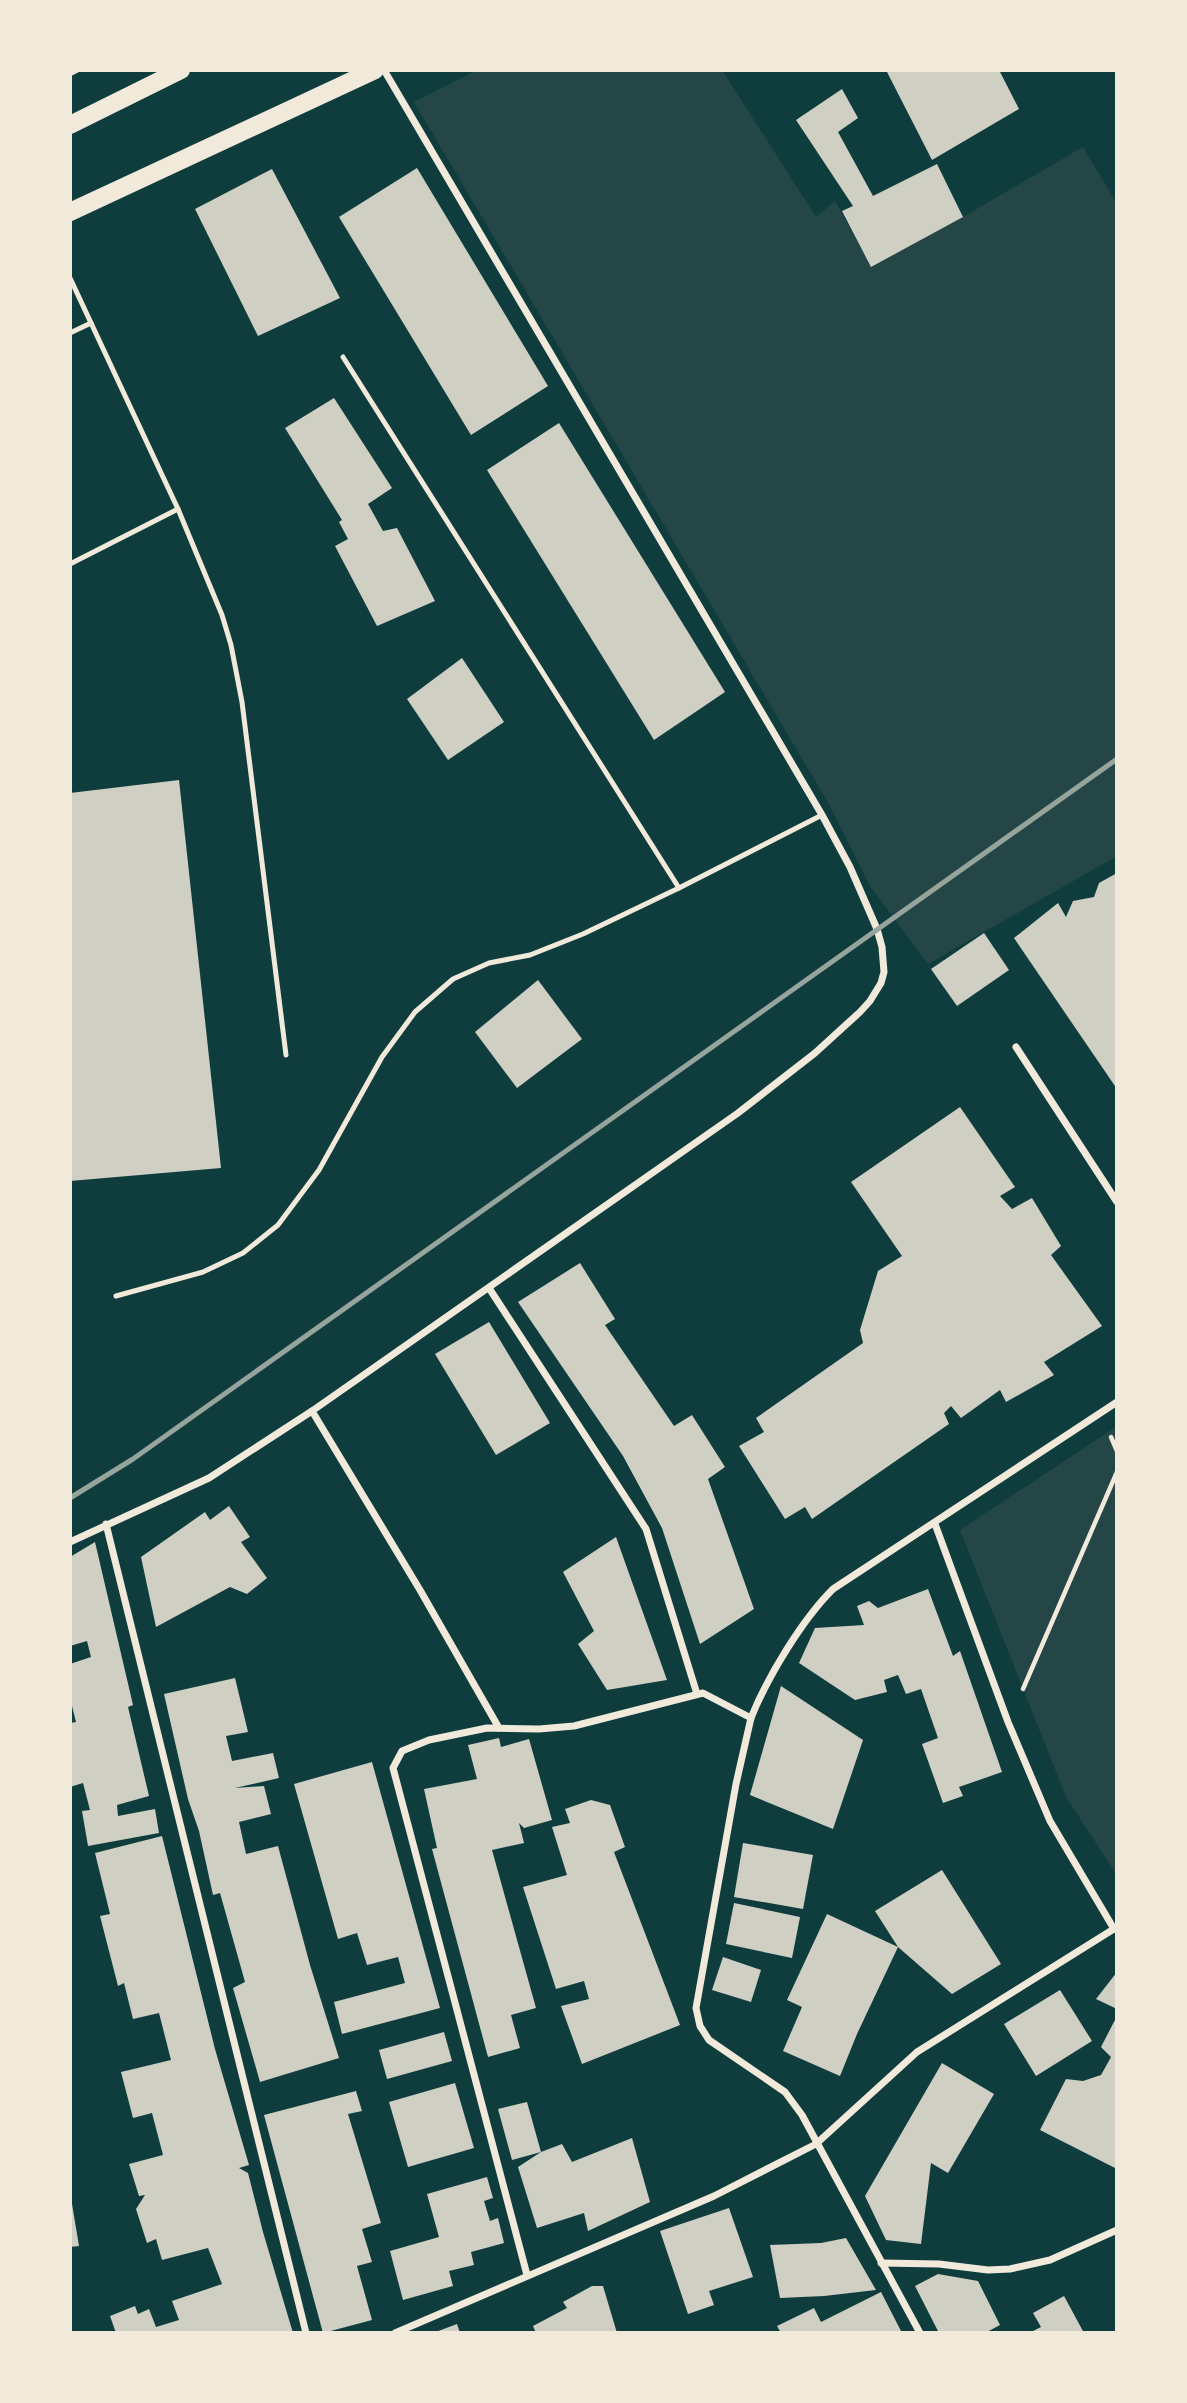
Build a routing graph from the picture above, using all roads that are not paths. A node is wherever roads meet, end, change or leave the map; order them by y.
1 (180, 70) edge
2 (375, 70) edge
3 (384, 70) edge
4 (70, 125) edge
5 (70, 212) edge
6 (70, 278) edge
7 (91, 323) junction
8 (70, 333) edge
9 (344, 357) dead end
10 (178, 509) junction
11 (70, 564) edge
12 (822, 814) junction
13 (679, 888) junction
14 (1016, 1047) dead end
15 (286, 1055) dead end
16 (1117, 1202) edge
17 (489, 1288) junction
18 (116, 1296) dead end
19 (1117, 1402) edge
20 (312, 1411) junction
21 (106, 1524) junction
22 (935, 1524) junction
23 (70, 1542) edge
24 (700, 1693) junction
25 (751, 1718) junction
26 (499, 1728) junction
27 (1116, 1928) edge
28 (816, 2144) junction
29 (1117, 2230) edge
30 (881, 2263) junction
31 (527, 2275) junction
32 (306, 2333) edge
33 (395, 2333) edge
34 (920, 2333) edge

1 - 4 main road
2 - 5 main road
3 - 12 street
6 - 7 lane
7 - 8 lane
7 - 10 lane
9 - 13 lane
10 - 11 lane
10 - 15 lane
12 - 13 lane
12 - 17 street
13 - 18 lane
14 - 16 street
17 - 20 street
17 - 24 street
19 - 22 street
20 - 21 street
20 - 26 street
21 - 23 street
21 - 32 street
22 - 25 street
22 - 27 street
24 - 25 street
24 - 26 street
25 - 28 street
26 - 31 street
27 - 28 street
28 - 30 street
28 - 31 street
29 - 30 street
30 - 34 street
31 - 33 street

